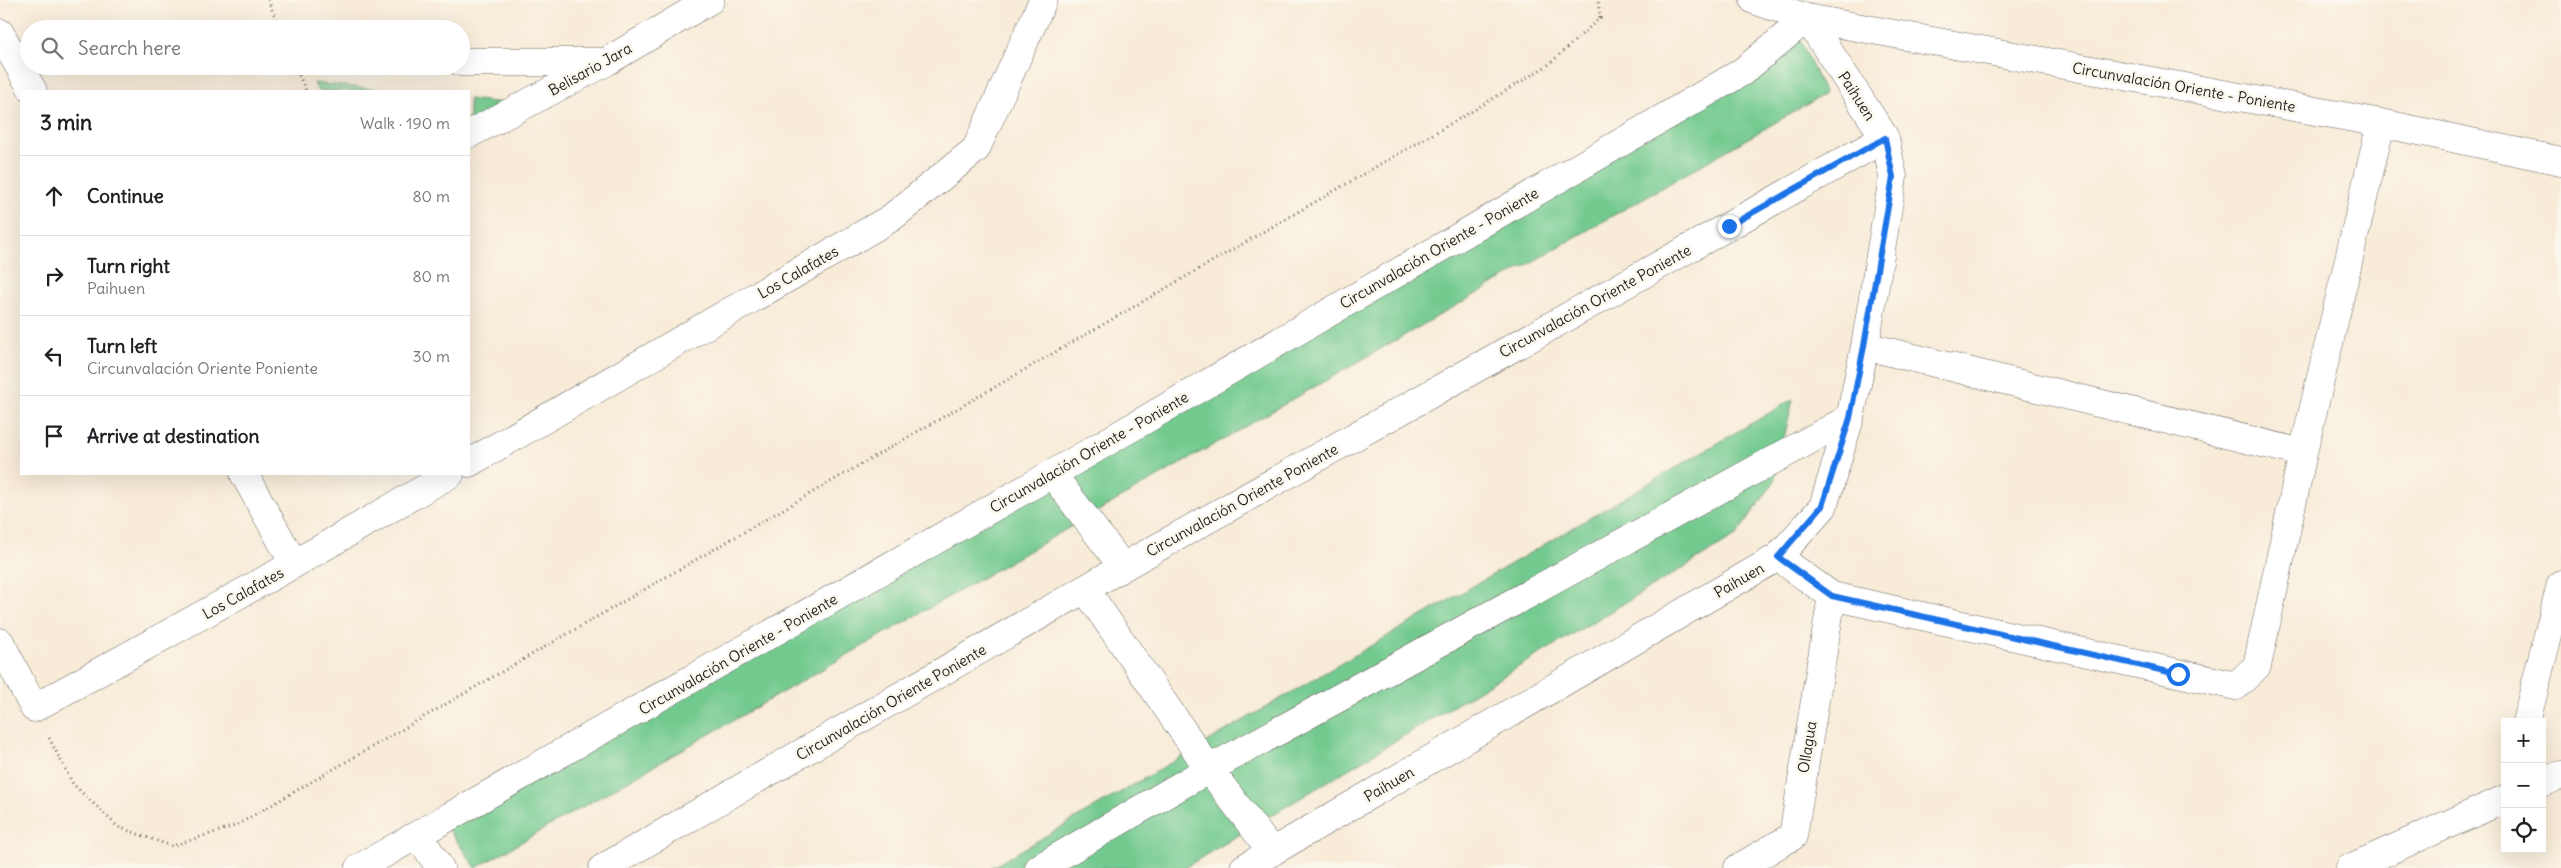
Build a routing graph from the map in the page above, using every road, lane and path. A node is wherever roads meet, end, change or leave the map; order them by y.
1 (268, 0) edge
2 (710, 0) edge
3 (1044, 0) edge
4 (1598, 0) edge
5 (1754, 0) edge
6 (1807, 18) junction
7 (276, 20) edge
8 (0, 33) edge
9 (470, 62) edge
10 (606, 62) junction
11 (20, 69) edge
12 (23, 75) edge
13 (299, 75) edge
14 (31, 90) edge
15 (306, 90) edge
16 (2381, 123) junction
17 (470, 133) edge
18 (1885, 138) junction
19 (2561, 160) edge
20 (1864, 346) junction
21 (1850, 418) junction
22 (2303, 453) junction
23 (470, 462) edge
24 (1052, 474) junction
25 (245, 475) edge
26 (448, 475) edge
27 (1778, 557) junction
28 (294, 564) junction
29 (1123, 567) junction
30 (2561, 584) edge
31 (1086, 590) junction
32 (1832, 596) junction
33 (0, 642) edge
34 (34, 708) junction
35 (2527, 718) edge
36 (1210, 769) junction
37 (2561, 774) edge
38 (2546, 781) edge
39 (2501, 801) edge
40 (419, 836) junction
41 (1272, 852) junction
42 (359, 868) edge
43 (440, 868) edge
44 (603, 868) edge
45 (1039, 868) edge
46 (1244, 868) edge
47 (1738, 868) edge
48 (2350, 868) edge

1 - 7 path
2 - 10 street, Belisario Jara
3 - 23 street, Los Calafates
4 - 34 path
5 - 6 street, Circunvalación Oriente - Poniente
6 - 16 street, Circunvalación Oriente - Poniente
6 - 18 street, Paihuen
6 - 24 street, Circunvalación Oriente - Poniente
8 - 11 street
9 - 10 street
10 - 17 street, Belisario Jara
12 - 14 street
13 - 15 path
16 - 19 street, Circunvalación Oriente - Poniente
16 - 22 street
18 - 20 street, Paihuen
18 - 29 street, Circunvalación Oriente Poniente
20 - 21 street, Paihuen
20 - 22 street
21 - 27 street, Paihuen
21 - 36 street
22 - 32 street
24 - 29 street
24 - 40 street, Circunvalación Oriente - Poniente
25 - 28 street
26 - 28 street, Los Calafates
27 - 32 street
27 - 41 street, Paihuen
28 - 34 street, Los Calafates
29 - 31 street, Circunvalación Oriente Poniente
30 - 35 street
31 - 36 street
31 - 44 street, Circunvalación Oriente Poniente
32 - 47 street, Ollagua
33 - 34 street
36 - 41 street
36 - 45 street
37 - 38 street
39 - 48 street
40 - 42 street, Circunvalación Oriente - Poniente
40 - 43 street
41 - 46 street, Paihuen

